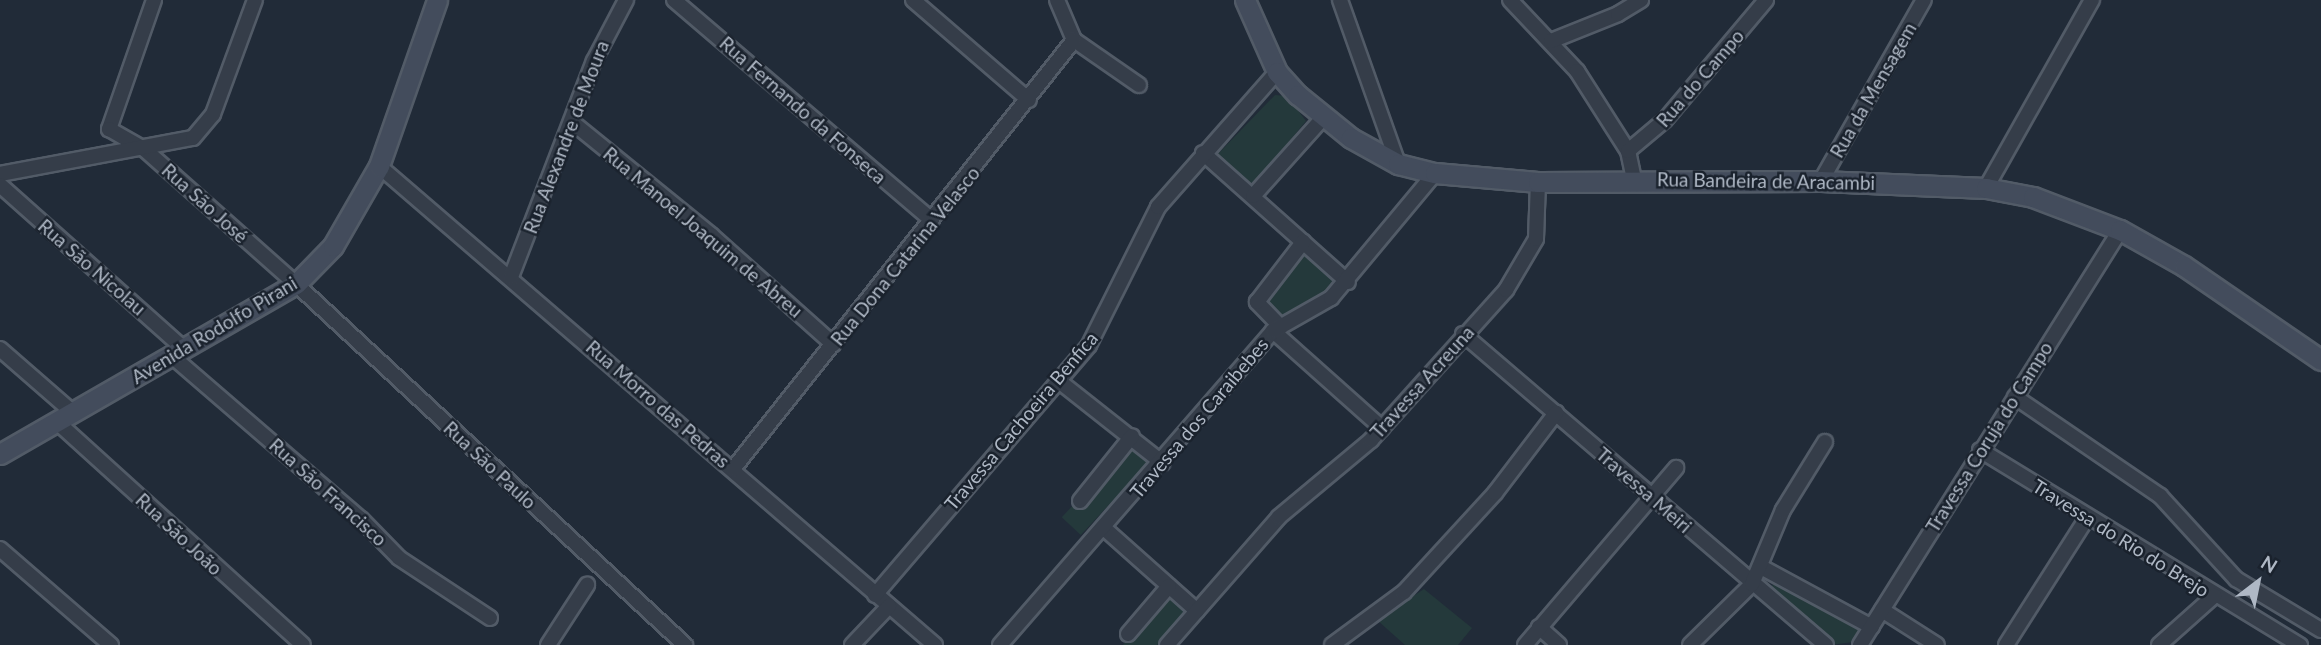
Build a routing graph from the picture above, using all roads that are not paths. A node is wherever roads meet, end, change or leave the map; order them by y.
1 (154, 0) edge
2 (255, 0) edge
3 (437, 0) edge
4 (626, 0) edge
5 (674, 0) edge
6 (913, 0) edge
7 (1057, 0) edge
8 (1245, 0) edge
9 (1340, 0) edge
10 (1510, 0) edge
11 (1641, 0) edge
12 (1924, 0) edge
13 (2092, 0) edge
14 (1761, 2) edge
15 (1074, 40) junction
16 (1552, 41) junction
17 (1277, 72) junction
18 (1139, 85) dead end
19 (1030, 100) junction
20 (1324, 117) junction
21 (572, 122) junction
22 (145, 149) junction
23 (1628, 151) junction
24 (1203, 153) junction
25 (1398, 163) junction
26 (379, 166) junction
27 (1435, 173) junction
28 (0, 174) edge
29 (1634, 179) junction
30 (1538, 181) junction
31 (1821, 181) junction
32 (0, 185) edge
33 (1986, 188) junction
34 (1252, 196) junction
35 (932, 220) junction
36 (2120, 230) junction
37 (1303, 242) junction
38 (511, 277) junction
39 (1348, 282) junction
40 (296, 284) junction
41 (1277, 329) junction
42 (1463, 334) junction
43 (833, 344) junction
44 (0, 349) edge
45 (178, 353) junction
46 (2321, 360) edge
47 (1059, 381) junction
48 (2015, 397) junction
49 (1556, 413) junction
50 (64, 416) junction
51 (1382, 428) junction
52 (1132, 436) junction
53 (1825, 442) dead end
54 (1980, 450) junction
55 (0, 454) edge
56 (1163, 463) junction
57 (1676, 468) dead end
58 (733, 469) junction
59 (1651, 496) junction
60 (1080, 501) dead end
61 (2087, 518) junction
62 (1104, 529) junction
63 (0, 549) edge
64 (1761, 566) junction
65 (2236, 579) junction
66 (1752, 584) junction
67 (587, 585) dead end
68 (1169, 586) junction
69 (875, 595) junction
70 (2219, 598) junction
71 (889, 606) junction
72 (1881, 610) junction
73 (1197, 611) junction
74 (490, 618) dead end
75 (1539, 627) junction
76 (1872, 627) junction
77 (2321, 630) edge
78 (1128, 634) dead end
79 (1341, 642) edge
80 (111, 645) edge
81 (303, 645) edge
82 (548, 645) edge
83 (685, 645) edge
84 (852, 645) edge
85 (935, 645) edge
86 (1000, 645) edge
87 (1167, 645) edge
88 (1525, 645) edge
89 (1559, 645) edge
90 (1690, 645) edge
91 (1826, 645) edge
92 (1860, 645) edge
93 (1937, 645) edge
94 (2006, 645) edge
95 (2159, 645) edge
96 (2300, 645) edge

1 - 22 street, Rua São José
2 - 22 street
3 - 26 main road, Avenida Rodolfo Pirani
4 - 21 street, Rua Alexandre de Moura
5 - 35 street, Rua Fernando da Fonseca
6 - 19 street
7 - 15 street
8 - 17 main road, Rua Bandeira de Aracambi
9 - 25 street
10 - 16 street
11 - 16 street
12 - 31 street, Rua da Mensagem
13 - 33 street
14 - 23 street, Rua do Campo
15 - 18 street
15 - 19 street, Rua Dona Catarina Velasco
16 - 23 street
17 - 20 main road, Rua Bandeira de Aracambi
17 - 24 street, Travessa Cachoeira Benfica
19 - 35 street, Rua Dona Catarina Velasco
20 - 25 main road, Rua Bandeira de Aracambi
20 - 34 street
21 - 38 street, Rua Alexandre de Moura
21 - 43 street, Rua Manoel Joaquim de Abreu
22 - 28 street
22 - 40 street, Rua São José
23 - 29 street
24 - 34 street
24 - 47 street, Travessa Cachoeira Benfica
25 - 27 main road, Rua Bandeira de Aracambi
26 - 38 street, Rua Morro das Pedras
26 - 40 main road, Avenida Rodolfo Pirani
27 - 30 main road, Rua Bandeira de Aracambi
27 - 39 street, Travessa dos Caraibebes
29 - 30 main road, Rua Bandeira de Aracambi
29 - 31 main road, Rua Bandeira de Aracambi
30 - 42 street, Travessa Acreuna
31 - 33 main road, Rua Bandeira de Aracambi
32 - 45 street, Rua São Nicolau
33 - 36 main road, Rua Bandeira de Aracambi
34 - 37 street
35 - 43 street, Rua Dona Catarina Velasco
36 - 46 main road, Rua Bandeira de Aracambi
36 - 48 street, Travessa Coruja do Campo
37 - 39 street
37 - 41 street
38 - 58 street, Rua Morro das Pedras
39 - 41 street, Travessa dos Caraibebes
40 - 45 main road, Avenida Rodolfo Pirani
40 - 83 street, Rua São Paulo
41 - 51 street
41 - 56 street, Travessa dos Caraibebes
42 - 49 street, Travessa Meiri
42 - 51 street, Travessa Acreuna
43 - 58 street, Rua Dona Catarina Velasco
44 - 50 street, Rua São João
45 - 50 main road, Avenida Rodolfo Pirani
45 - 74 street, Rua São Francisco
47 - 52 street
47 - 69 street, Travessa Cachoeira Benfica
48 - 54 street, Travessa Coruja do Campo
48 - 65 street
49 - 59 street, Travessa Meiri
49 - 79 street
50 - 55 main road, Avenida Rodolfo Pirani
50 - 81 street, Rua São João
51 - 73 street, Travessa Acreuna
52 - 56 street
52 - 60 street
53 - 64 street
54 - 61 street, Travessa do Rio do Brejo
54 - 72 street, Travessa Coruja do Campo
56 - 62 street, Travessa dos Caraibebes
57 - 59 street
58 - 69 street, Rua Morro das Pedras
59 - 66 street, Travessa Meiri
59 - 75 street
61 - 70 street, Travessa do Rio do Brejo
61 - 94 street
62 - 68 street
62 - 86 street, Travessa dos Caraibebes
63 - 80 street
64 - 66 street
64 - 76 street
65 - 70 street
65 - 77 street
66 - 90 street
66 - 91 street, Travessa Meiri
67 - 82 street
68 - 73 street
68 - 78 street
69 - 71 street, Rua Morro das Pedras
70 - 95 street
70 - 96 street, Travessa do Rio do Brejo
71 - 84 street
71 - 85 street, Rua Morro das Pedras
72 - 76 street, Travessa Coruja do Campo
72 - 93 street
73 - 87 street, Travessa Acreuna
75 - 88 street
75 - 89 street
76 - 92 street, Travessa Coruja do Campo

